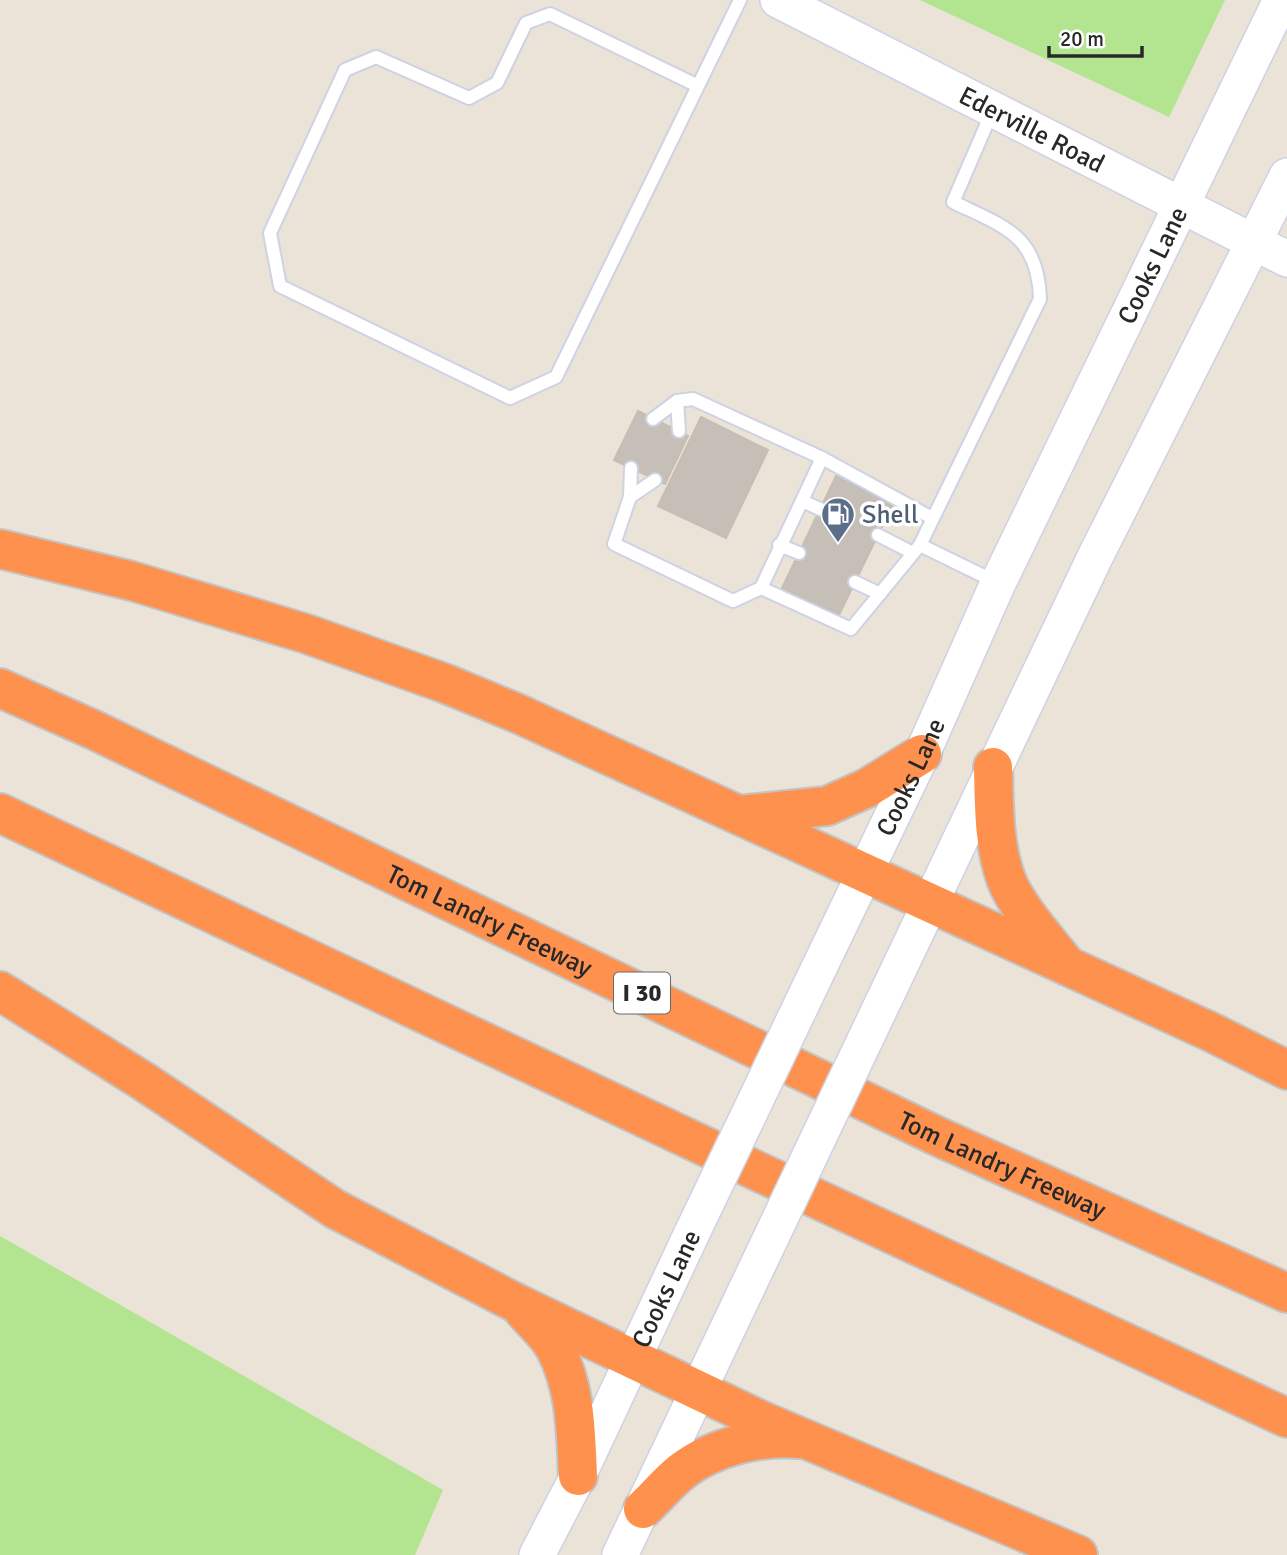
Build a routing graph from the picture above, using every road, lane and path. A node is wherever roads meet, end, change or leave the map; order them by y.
1 (740, 0) edge
2 (778, 0) edge
3 (1281, 0) edge
4 (698, 86) junction
5 (993, 110) junction
6 (1287, 176) edge
7 (1181, 206) junction
8 (1254, 242) junction
9 (1287, 260) edge
10 (677, 401) junction
11 (653, 419) dead end
12 (679, 432) dead end
13 (822, 458) junction
14 (631, 468) dead end
15 (656, 480) dead end
16 (630, 497) junction
17 (802, 501) junction
18 (820, 509) dead end
19 (932, 518) junction
20 (878, 535) dead end
21 (779, 545) junction
22 (0, 549) edge
23 (917, 549) junction
24 (799, 553) dead end
25 (855, 582) dead end
26 (998, 583) junction
27 (761, 588) junction
28 (880, 594) junction
29 (0, 688) edge
30 (922, 754) junction
31 (993, 767) junction
32 (0, 813) edge
33 (737, 815) junction
34 (864, 874) junction
35 (929, 903) junction
36 (1068, 967) junction
37 (0, 991) edge
38 (1287, 1070) edge
39 (1287, 1293) edge
40 (518, 1304) junction
41 (633, 1359) junction
42 (699, 1391) junction
43 (1287, 1418) edge
44 (807, 1440) junction
45 (578, 1476) junction
46 (643, 1510) junction
47 (537, 1555) edge
48 (620, 1555) edge
49 (1077, 1555) edge

1 - 4 lane
2 - 5 main road, Ederville Road
3 - 7 main road, Cooks Lane
4 - 4 lane
5 - 7 main road, Ederville Road
5 - 19 lane
6 - 8 main road
7 - 8 main road, Ederville Road
7 - 26 main road, Cooks Lane
8 - 9 main road, Ederville Road
8 - 31 main road
10 - 11 lane
10 - 12 lane
10 - 13 lane
13 - 17 lane
13 - 19 lane
14 - 16 lane
15 - 16 lane
16 - 27 lane
17 - 18 lane
17 - 21 lane
19 - 23 lane
20 - 23 lane
21 - 24 lane
21 - 27 lane
22 - 33 highway
23 - 26 lane
23 - 28 lane
25 - 28 lane
26 - 30 main road, Cooks Lane
27 - 28 lane
29 - 39 highway, Tom Landry Freeway / I 30
30 - 33 highway
30 - 34 main road, Cooks Lane
31 - 35 main road
31 - 36 highway
32 - 43 highway
33 - 34 highway
34 - 35 highway
34 - 41 main road, Cooks Lane, bridge
35 - 36 highway
35 - 42 main road, bridge
36 - 38 highway
37 - 40 highway
40 - 41 highway
40 - 45 highway
41 - 42 highway
41 - 45 main road, Cooks Lane
42 - 44 highway
42 - 46 main road
44 - 46 highway
44 - 49 highway
45 - 47 main road, Cooks Lane
46 - 48 main road

